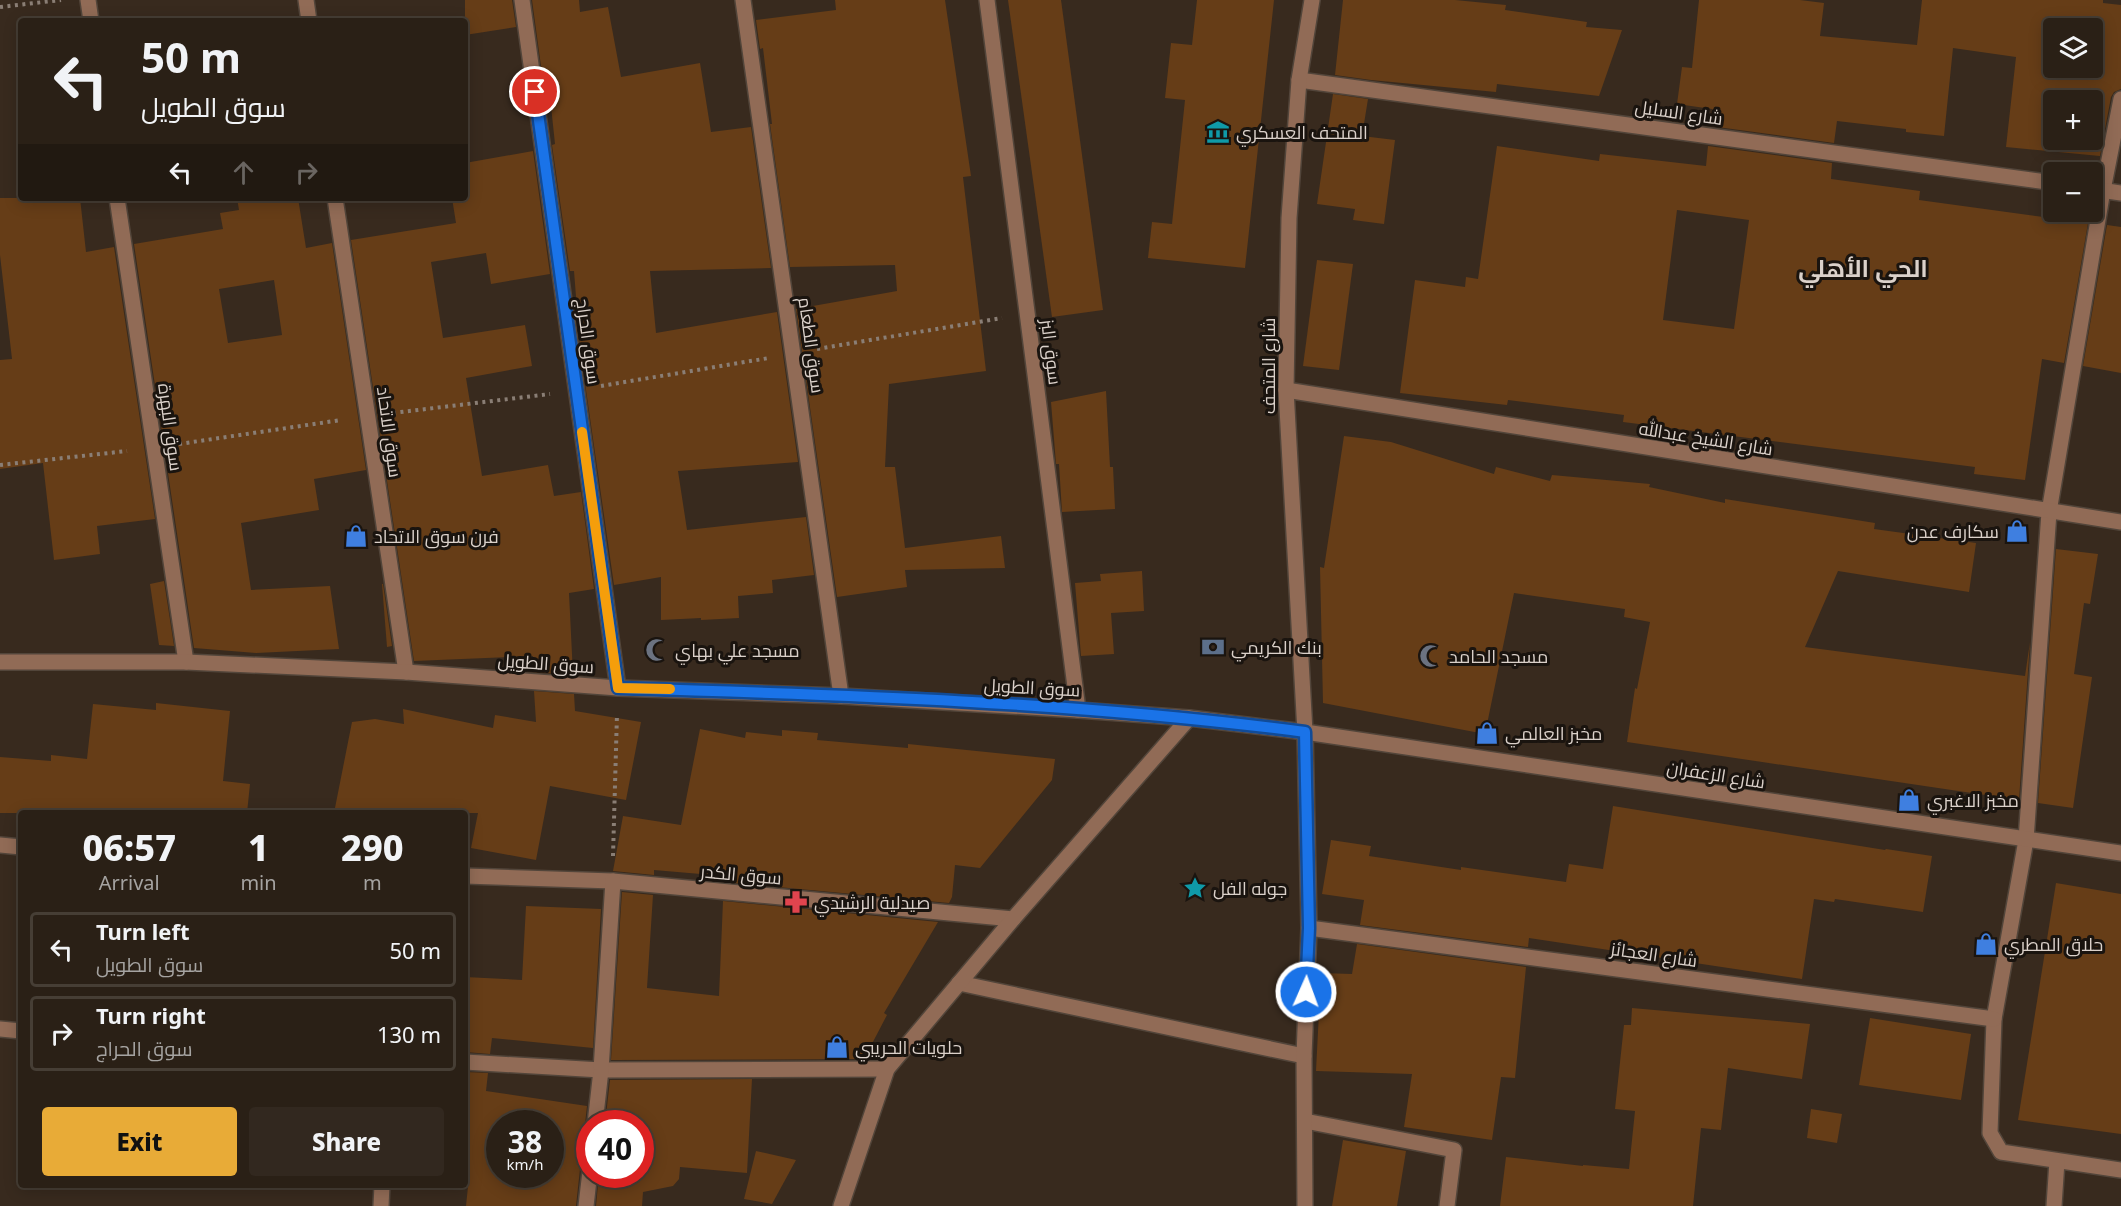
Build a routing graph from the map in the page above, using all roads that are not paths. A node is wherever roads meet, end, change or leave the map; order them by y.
1 (88, 0) edge
2 (306, 0) edge
3 (522, 0) edge
4 (743, 0) edge
5 (987, 0) edge
6 (1312, 0) edge
7 (91, 18) edge
8 (309, 18) edge
9 (1299, 80) junction
10 (2121, 99) edge
11 (2103, 169) edge
12 (2043, 181) edge
13 (2103, 190) edge
14 (2121, 193) edge
15 (117, 201) edge
16 (335, 201) edge
17 (2093, 222) edge
18 (1286, 390) junction
19 (2049, 512) junction
20 (2121, 522) edge
21 (0, 662) edge
22 (186, 662) junction
23 (405, 672) junction
24 (618, 688) junction
25 (841, 696) junction
26 (1078, 710) junction
27 (1189, 718) junction
28 (1305, 732) junction
29 (2026, 840) junction
30 (0, 845) edge
31 (18, 847) edge
32 (2121, 853) edge
33 (468, 876) edge
34 (612, 881) junction
35 (1013, 919) junction
36 (1309, 928) junction
37 (959, 983) junction
38 (1994, 1019) junction
39 (0, 1029) edge
40 (18, 1031) edge
41 (1304, 1056) junction
42 (468, 1062) edge
43 (887, 1069) junction
44 (601, 1070) junction
45 (597, 1110) edge
46 (1305, 1121) junction
47 (2057, 1161) junction
48 (2121, 1170) edge
49 (382, 1188) edge
50 (588, 1188) edge
51 (381, 1206) edge
52 (586, 1206) edge
53 (841, 1206) edge
54 (1305, 1206) edge
55 (1447, 1206) edge
56 (2054, 1206) edge

1 - 7 street
2 - 8 street
3 - 24 street, سوق الحراج
4 - 25 street, سوق الطعام
5 - 26 street, سوق البز
6 - 9 street, شارع المتحف
9 - 12 street, شارع السليل
9 - 18 street, شارع المتحف
10 - 11 street
13 - 14 street
15 - 22 street, سوق البهرة
16 - 23 street, سوق الاتحاد
17 - 19 street
18 - 19 street, شارع الشيخ عبدالله
18 - 28 street, شارع المتحف
19 - 20 street, شارع الشيخ عبدالله
19 - 29 street
21 - 22 street, سوق الطويل
22 - 23 street, سوق الطويل
23 - 24 street, سوق الطويل
24 - 25 street, سوق الطويل
25 - 26 street, سوق الطويل
26 - 27 street, سوق الطويل
27 - 28 street, سوق الطويل
27 - 35 street
28 - 29 street, شارع الزعفران
28 - 36 street, شارع المتحف
29 - 32 street, شارع الزعفران
29 - 38 street
30 - 31 street
33 - 34 street, سوق الكدر
34 - 35 street, سوق الكدر
34 - 44 street
35 - 37 street
36 - 38 street, شارع العجائز
36 - 41 street, شارع المتحف
37 - 41 street
37 - 43 street
38 - 47 street
39 - 40 street
41 - 46 street, شارع المتحف
42 - 44 street
43 - 44 street
43 - 53 street
44 - 45 street
46 - 54 street, شارع المتحف
46 - 55 street
47 - 48 street
47 - 56 street
49 - 51 street
50 - 52 street

